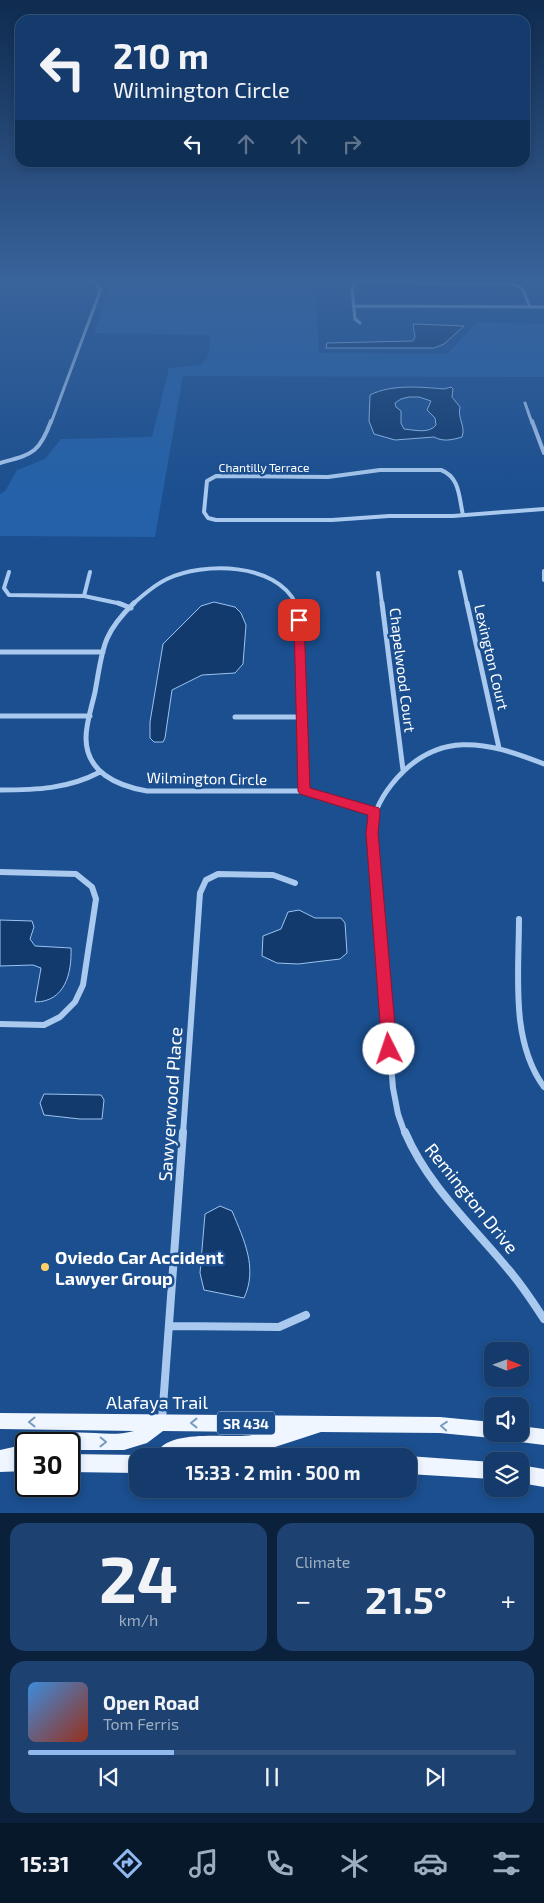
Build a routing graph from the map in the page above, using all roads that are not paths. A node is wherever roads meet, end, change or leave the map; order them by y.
1 (78, 351) edge
2 (525, 403) dead end
3 (542, 444) edge
4 (544, 453) edge
5 (0, 463) edge
6 (544, 508) edge
7 (463, 516) junction
8 (8, 572) dead end
9 (90, 572) dead end
10 (460, 572) dead end
11 (544, 572) edge
12 (378, 573) dead end
13 (544, 580) edge
14 (84, 596) junction
15 (131, 608) junction
16 (0, 652) edge
17 (103, 652) junction
18 (0, 716) edge
19 (90, 716) junction
20 (235, 717) dead end
21 (302, 717) junction
22 (499, 748) junction
23 (544, 764) edge
24 (403, 770) junction
25 (100, 772) junction
26 (0, 790) edge
27 (304, 791) junction
28 (374, 812) junction
29 (0, 872) edge
30 (295, 882) dead end
31 (519, 919) dead end
32 (0, 1024) edge
33 (544, 1087) edge
34 (306, 1315) dead end
35 (544, 1319) edge
36 (169, 1326) junction
37 (0, 1421) edge
38 (161, 1422) junction
39 (328, 1424) junction
40 (484, 1429) edge
41 (529, 1435) edge
42 (544, 1437) edge
43 (80, 1441) edge
44 (176, 1448) edge
45 (15, 1455) edge
46 (0, 1459) edge
47 (0, 1463) edge
48 (15, 1463) edge
49 (80, 1463) edge
50 (129, 1464) edge
51 (417, 1466) edge
52 (484, 1470) edge
53 (529, 1476) edge
54 (544, 1478) edge

1 - 5 street
2 - 3 street
3 - 4 street
6 - 7 street, Chantilly Terrace
7 - 7 street, Chantilly Terrace
8 - 14 street
9 - 14 street
10 - 22 street, Lexington Court
11 - 13 street
12 - 24 street, Chapelwood Court
14 - 15 street
15 - 17 street, Wilmington Circle
15 - 21 street, Wilmington Circle
16 - 17 street
17 - 19 street, Wilmington Circle
18 - 19 street
19 - 25 street, Wilmington Circle
20 - 21 street
21 - 27 street, Wilmington Circle
22 - 23 street, Remington Drive
22 - 24 street, Remington Drive
24 - 28 street, Remington Drive
25 - 26 street
25 - 27 street, Wilmington Circle
27 - 28 street, Wilmington Circle
28 - 35 street, Remington Drive
29 - 32 street
30 - 36 street, Sawyerwood Place
31 - 33 street
34 - 36 street
36 - 38 street, Sawyerwood Place
38 -> 37 main road, Alafaya Trail / SR 434
39 -> 38 main road, Alafaya Trail / SR 434
43 -> 38 main road
40 -> 39 main road, Alafaya Trail / SR 434
39 - 44 main road
41 - 42 main road
45 - 46 main road
47 - 48 main road
49 - 50 main road
51 - 52 main road
53 - 54 main road

